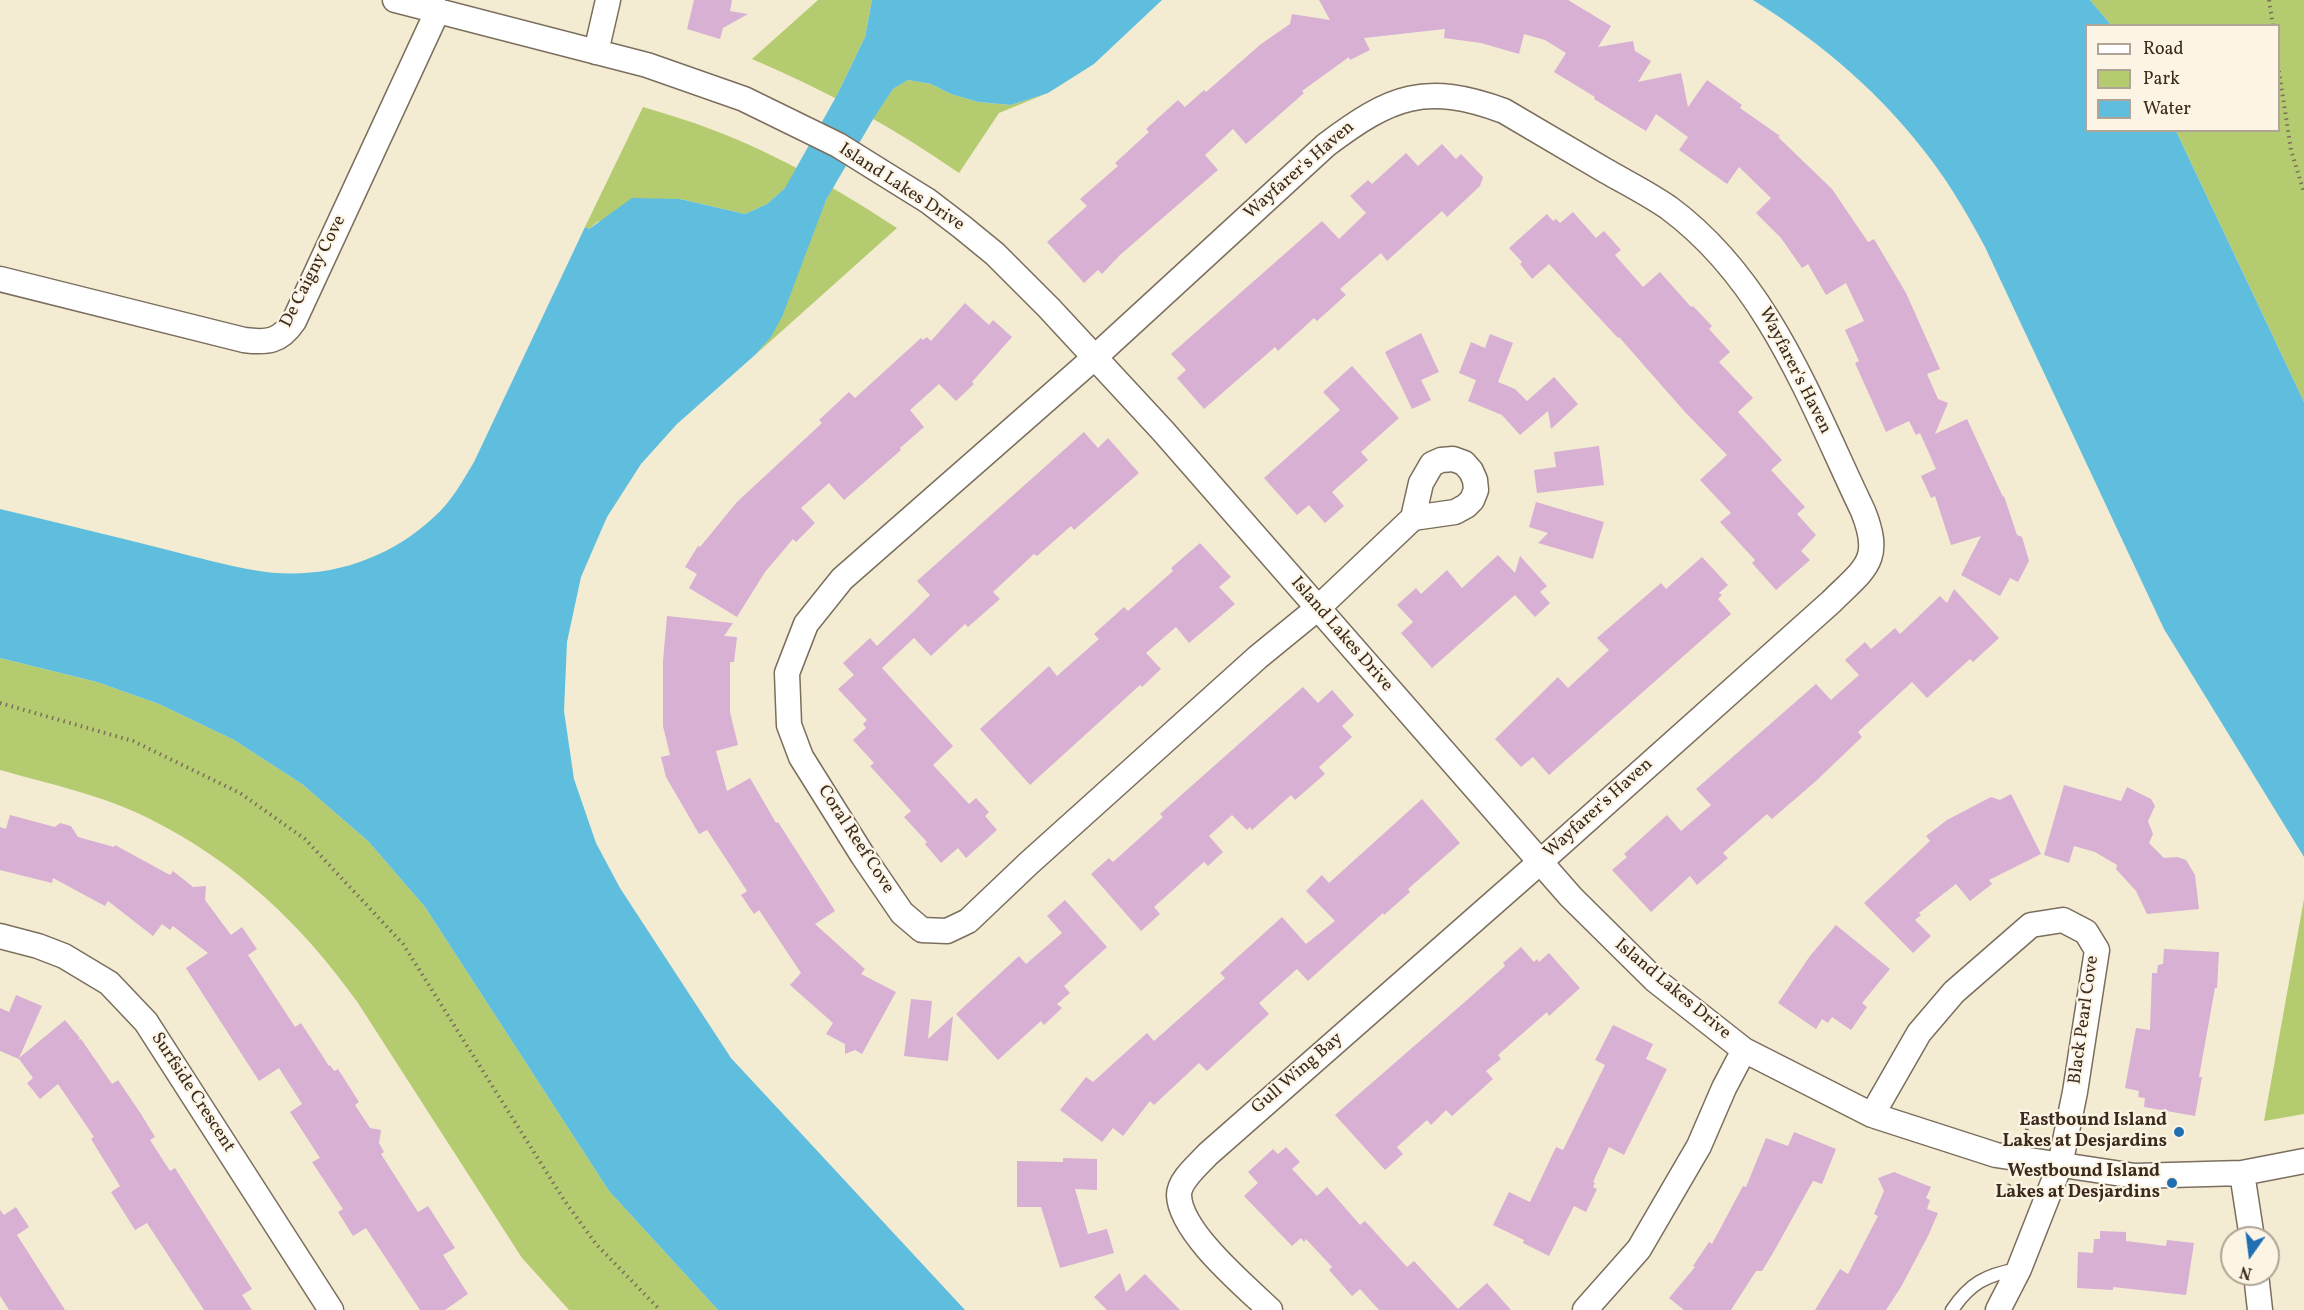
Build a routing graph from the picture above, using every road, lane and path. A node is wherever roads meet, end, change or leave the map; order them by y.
1 (608, 0) edge
2 (2269, 0) edge
3 (401, 1) edge
4 (438, 10) junction
5 (2273, 24) edge
6 (596, 52) junction
7 (2280, 78) edge
8 (2304, 193) edge
9 (0, 279) edge
10 (1094, 358) junction
11 (1413, 518) dead end
12 (1318, 608) junction
13 (0, 703) edge
14 (1539, 863) junction
15 (0, 936) edge
16 (1744, 1050) junction
17 (1872, 1115) junction
18 (2304, 1161) edge
19 (2060, 1165) junction
20 (2242, 1173) junction
21 (2250, 1226) edge
22 (2019, 1269) junction
23 (2257, 1286) edge
24 (331, 1310) edge
25 (660, 1310) edge
26 (1270, 1310) edge
27 (1585, 1310) edge
28 (1952, 1310) edge
29 (1998, 1310) edge
30 (2260, 1310) edge

1 - 6 street
2 - 5 path
3 - 4 street, Island Lakes Drive
4 - 6 street, Island Lakes Drive
4 - 9 street, De Caigny Cove
6 - 10 street, Island Lakes Drive
7 - 8 path
10 - 12 street, Island Lakes Drive
10 - 12 street, Coral Reef Cove
10 - 14 street, Wayfarer's Haven
11 - 12 street, Coral Reef Cove
12 - 14 street, Island Lakes Drive
13 - 25 path
14 - 16 street, Island Lakes Drive
14 - 26 street, Gull Wing Bay
15 - 24 street, Surfside Crescent
16 - 17 street, Island Lakes Drive
16 - 27 street
17 - 19 street, Island Lakes Drive
17 - 19 street, Black Pearl Cove
18 - 20 street, Island Lakes Drive
19 - 20 street, Island Lakes Drive
19 - 22 street, Black Pearl Cove
20 - 21 street
22 - 28 lane
22 - 29 street, Black Pearl Cove
23 - 30 street

